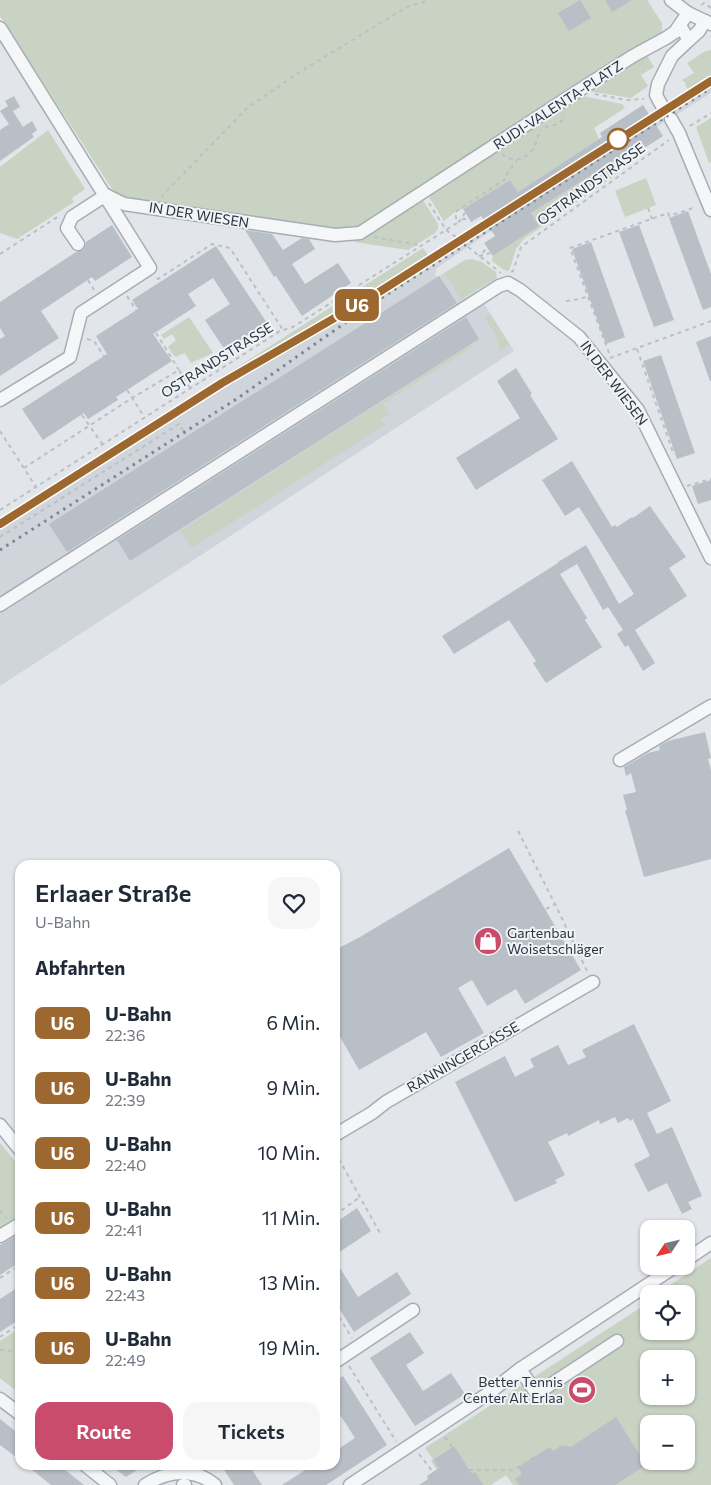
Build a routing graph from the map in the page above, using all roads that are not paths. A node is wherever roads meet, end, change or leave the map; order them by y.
1 (671, 0) edge
2 (683, 0) edge
3 (688, 13) junction
4 (708, 23) edge
5 (680, 26) junction
6 (0, 28) edge
7 (689, 40) junction
8 (659, 101) road end
9 (671, 119) dead end
10 (422, 193) joint
11 (106, 196) junction
12 (709, 207) edge
13 (78, 244) dead end
14 (0, 400) edge
15 (711, 558) edge
16 (0, 605) edge
17 (711, 706) edge
18 (620, 760) dead end
19 (593, 982) road end
20 (0, 1126) edge
21 (340, 1132) edge
22 (15, 1144) edge
23 (15, 1227) edge
24 (0, 1236) edge
25 (711, 1244) edge
26 (695, 1254) edge
27 (662, 1275) edge
28 (413, 1310) dead end
29 (617, 1342) dead end
30 (340, 1358) edge
31 (520, 1369) junction
32 (0, 1398) edge
33 (15, 1410) edge
34 (91, 1470) edge
35 (188, 1479) edge
36 (110, 1485) edge
37 (145, 1485) edge
38 (215, 1485) edge
39 (350, 1485) edge

1 - 3 street
2 - 3 street
3 - 4 street
3 - 5 street, RUDI-VALENTA-PLATZ
4 - 7 street
5 - 7 street
5 - 10 street, RUDI-VALENTA-PLATZ
6 - 11 street
7 - 8 street
9 - 12 street
10 - 11 street, IN DER WIESEN
11 - 13 street
11 - 14 street
15 - 16 street, IN DER WIESEN
17 - 18 street
19 - 21 street, RANNINGERGASSE
20 - 22 street
23 - 24 street
25 - 26 street
27 - 31 street
28 - 30 street
29 - 31 street
31 - 39 street
32 - 33 street
34 - 36 street
35 - 37 street
35 - 38 street

